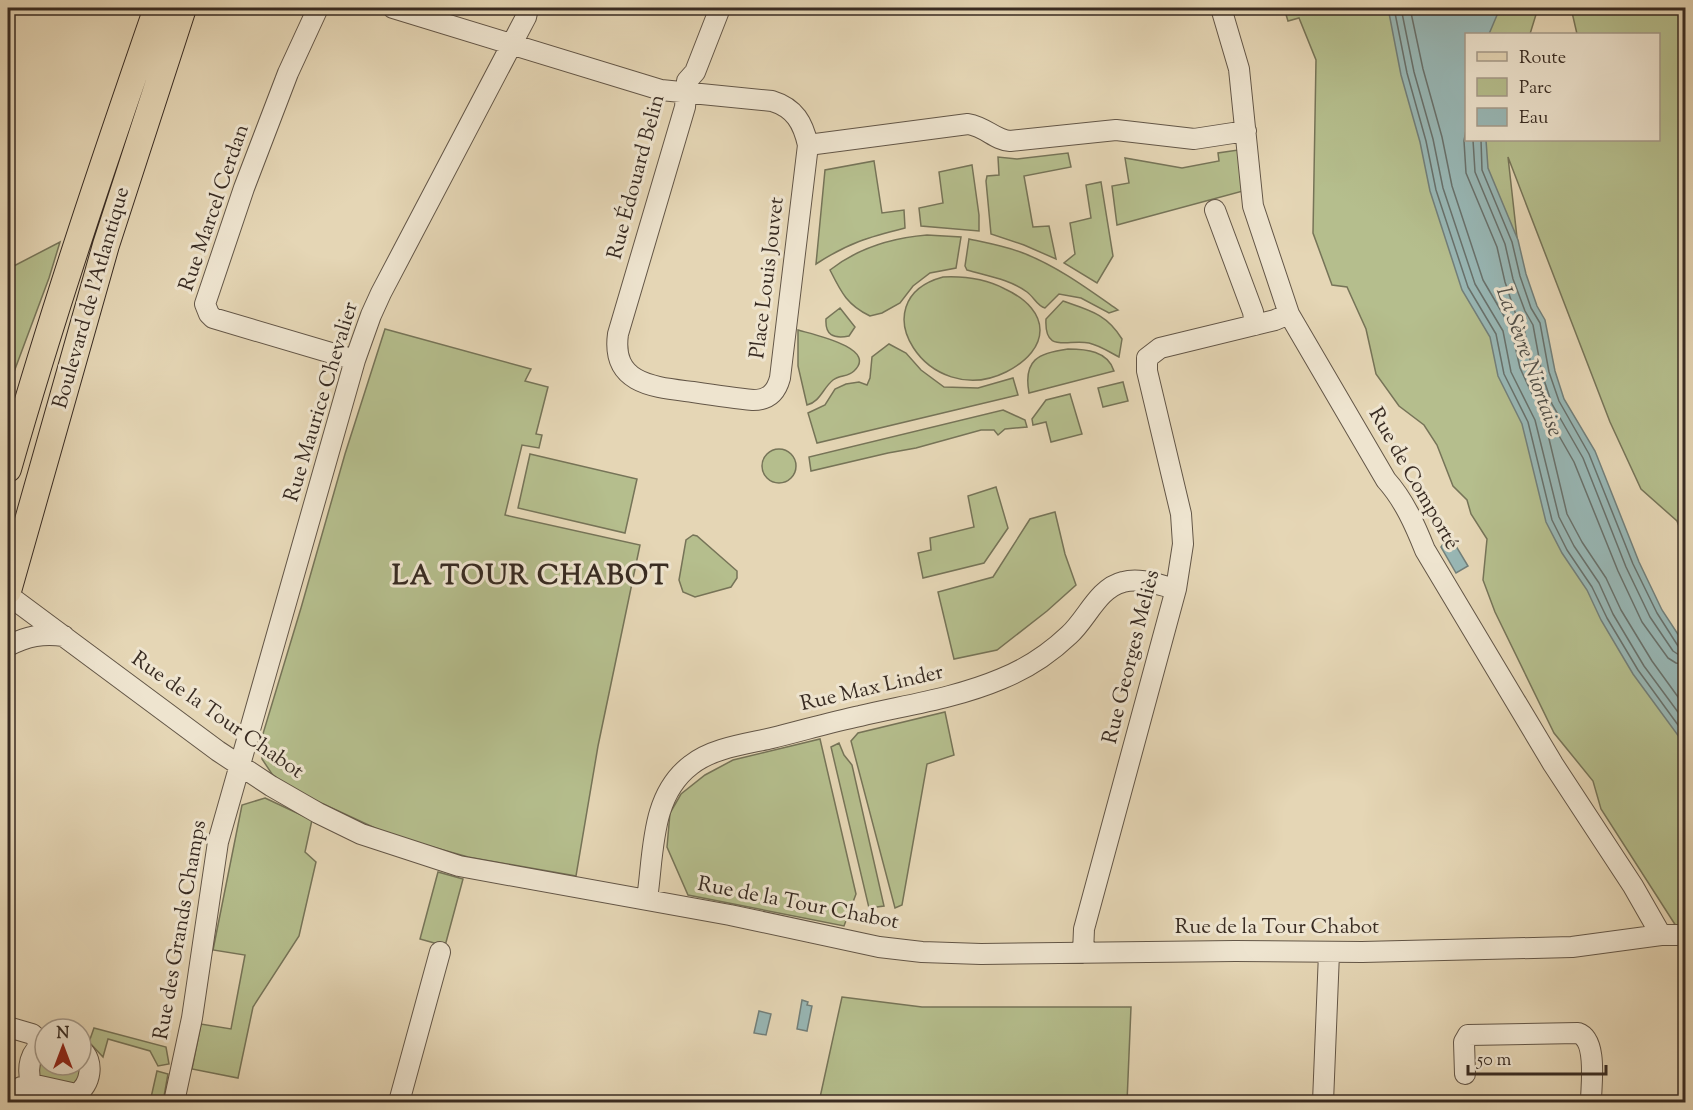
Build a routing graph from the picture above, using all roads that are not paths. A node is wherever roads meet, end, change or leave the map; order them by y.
1 (157, 8) edge
2 (183, 8) edge
3 (318, 8) edge
4 (393, 8) edge
5 (528, 8) edge
6 (1221, 8) edge
7 (717, 10) edge
8 (511, 43) junction
9 (686, 92) junction
10 (1246, 131) junction
11 (808, 145) junction
12 (1215, 210) dead end
13 (1289, 314) junction
14 (1256, 325) junction
15 (356, 360) junction
16 (753, 400) joint
17 (8, 469) edge
18 (1176, 589) junction
19 (8, 591) edge
20 (8, 596) edge
21 (64, 636) junction
22 (8, 646) edge
23 (241, 766) junction
24 (648, 899) junction
25 (1661, 935) junction
26 (1686, 935) edge
27 (440, 952) dead end
28 (1083, 953) junction
29 (1329, 953) junction
30 (8, 1027) edge
31 (33, 1034) edge
32 (33, 1057) edge
33 (1465, 1074) dead end
34 (88, 1077) edge
35 (19, 1090) edge
36 (79, 1098) edge
37 (174, 1102) edge
38 (399, 1102) edge
39 (1323, 1102) edge
40 (1591, 1102) edge

1 - 17 main road, Boulevard de l'Atlantique
2 - 19 main road, Boulevard de l'Atlantique
3 - 15 street, Rue Marcel Cerdan
4 - 8 street, Place Louis Jouvet
5 - 8 street, Rue Maurice Chevalier
6 - 10 street, Rue de Comporté
7 - 9 street, Rue Édouard Belin
8 - 9 street, Place Louis Jouvet
8 - 15 street, Rue Maurice Chevalier
9 - 11 street, Place Louis Jouvet
9 - 16 street, Rue Édouard Belin
10 - 11 street
10 - 13 street, Rue de Comporté
11 - 16 street, Place Louis Jouvet
12 - 14 street
13 - 14 street
13 - 25 street, Rue de Comporté
14 - 18 street, Rue Georges Meliès
15 - 23 street, Rue Maurice Chevalier
18 - 24 street, Rue Max Linder
18 - 28 street, Rue Georges Meliès
20 - 21 street, Rue de la Tour Chabot
21 - 22 street
21 - 23 street, Rue de la Tour Chabot
23 - 24 street, Rue de la Tour Chabot
23 - 37 street, Rue des Grands Champs
24 - 28 street, Rue de la Tour Chabot
25 - 26 street, Rue de la Tour Chabot
25 - 29 street, Rue de la Tour Chabot
27 - 38 street
28 - 29 street, Rue de la Tour Chabot
29 - 39 street
30 - 31 street
32 - 35 street
33 - 40 street
34 - 36 street
35 - 36 street

